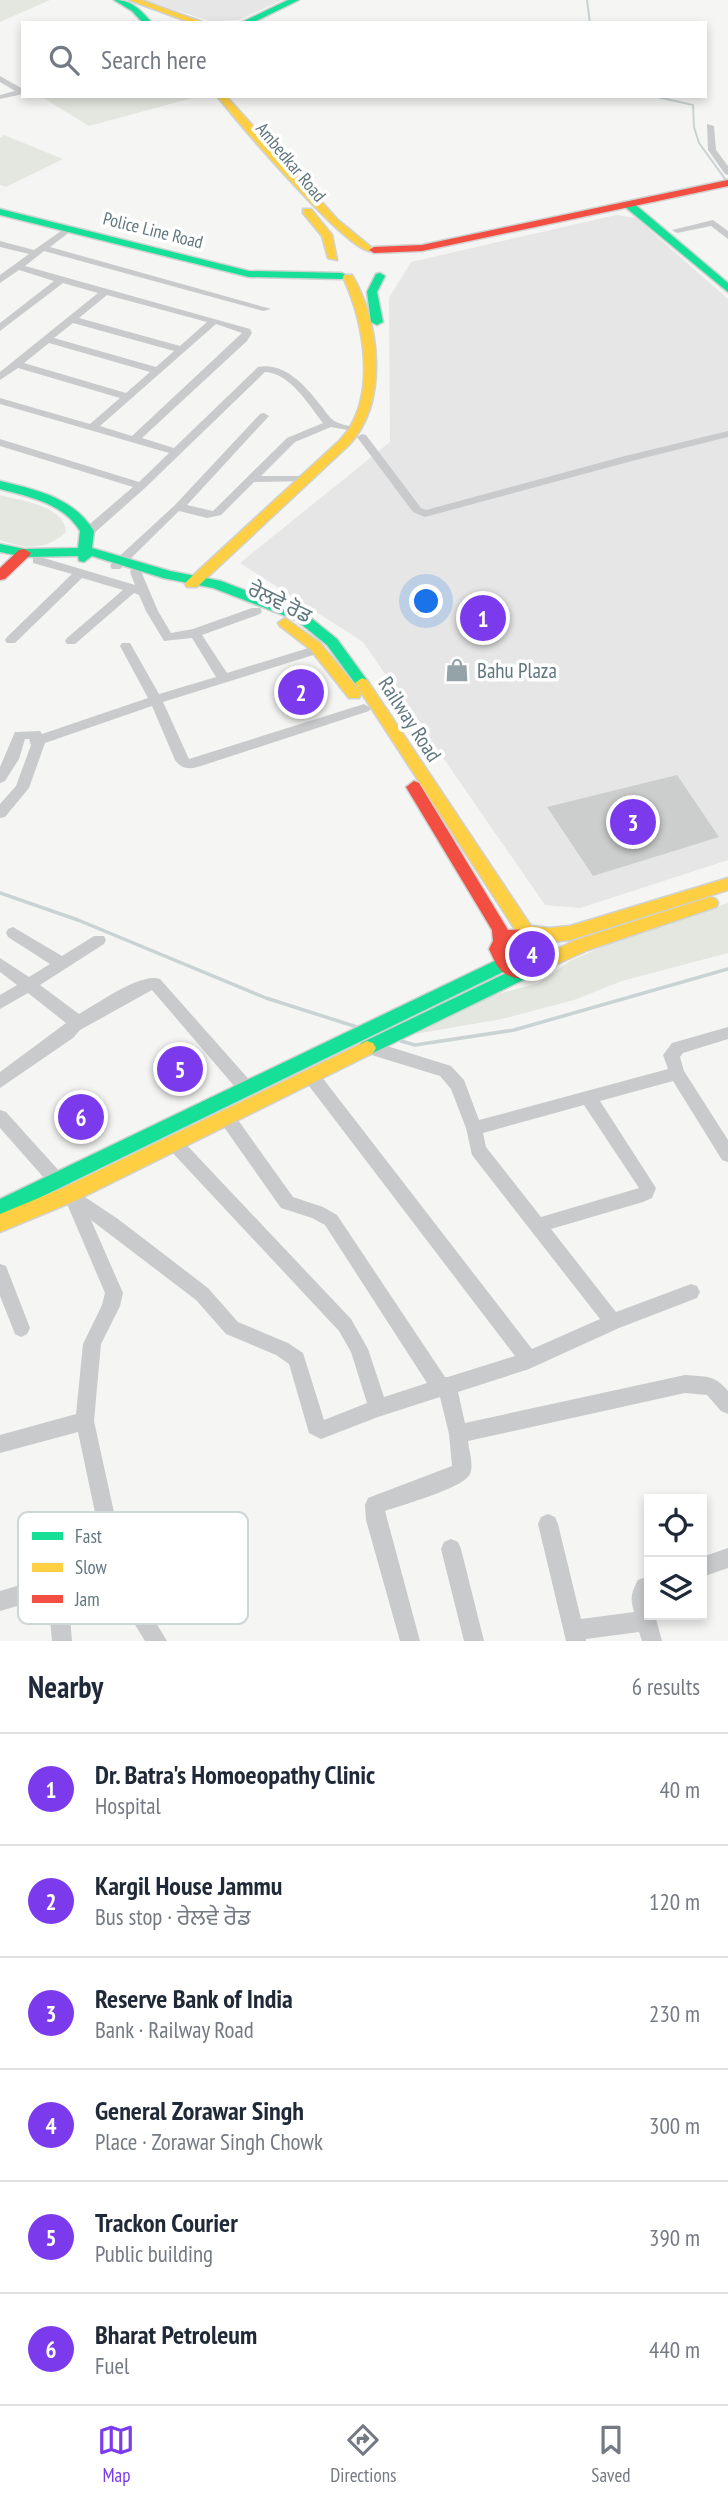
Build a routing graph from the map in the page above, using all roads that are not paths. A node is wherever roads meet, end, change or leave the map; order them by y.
1 (125, 0) edge
2 (295, 0) edge
3 (305, 0) edge
4 (146, 21) edge
5 (194, 21) edge
6 (248, 21) edge
7 (261, 21) edge
8 (0, 78) edge
9 (21, 91) edge
10 (21, 92) edge
11 (0, 97) edge
12 (213, 98) edge
13 (222, 98) edge
14 (710, 126) dead end
15 (725, 184) edge
16 (644, 207) junction
17 (0, 212) edge
18 (68, 229) junction
19 (677, 230) junction
20 (728, 236) edge
21 (0, 244) edge
22 (371, 250) junction
23 (40, 251) junction
24 (332, 259) junction
25 (17, 267) junction
26 (386, 271) junction
27 (297, 275) junction
28 (728, 275) edge
29 (2, 277) edge
30 (345, 277) junction
31 (61, 280) junction
32 (728, 289) edge
33 (105, 292) junction
34 (266, 309) dead end
35 (72, 319) junction
36 (214, 321) junction
37 (0, 328) edge
38 (47, 339) junction
39 (183, 350) junction
40 (17, 364) junction
41 (159, 371) junction
42 (0, 377) edge
43 (129, 397) junction
44 (0, 401) edge
45 (264, 416) dead end
46 (330, 424) junction
47 (92, 428) junction
48 (359, 434) junction
49 (728, 434) edge
50 (133, 441) junction
51 (0, 442) edge
52 (177, 452) junction
53 (306, 478) junction
54 (251, 479) junction
55 (0, 485) edge
56 (141, 486) junction
57 (178, 507) junction
58 (86, 528) junction
59 (17, 554) edge
60 (78, 558) junction
61 (119, 563) junction
62 (0, 576) edge
63 (193, 583) junction
64 (216, 583) junction
65 (137, 584) junction
66 (256, 611) junction
67 (195, 633) junction
68 (10, 640) dead end
69 (71, 641) dead end
70 (126, 646) dead end
71 (319, 649) junction
72 (223, 678) junction
73 (156, 700) junction
74 (364, 708) junction
75 (31, 737) junction
76 (0, 778) edge
77 (0, 813) edge
78 (728, 884) edge
79 (728, 897) edge
80 (526, 932) junction
81 (13, 933) dead end
82 (99, 940) dead end
83 (501, 941) junction
84 (548, 961) junction
85 (0, 964) edge
86 (62, 964) junction
87 (503, 964) junction
88 (523, 972) junction
89 (29, 985) junction
90 (0, 1003) edge
91 (74, 1025) junction
92 (728, 1033) edge
93 (375, 1046) junction
94 (677, 1073) junction
95 (312, 1077) junction
96 (0, 1081) edge
97 (247, 1089) junction
98 (588, 1097) junction
99 (0, 1117) edge
100 (227, 1118) junction
101 (474, 1128) junction
102 (175, 1144) junction
103 (728, 1154) edge
104 (67, 1191) junction
105 (0, 1208) edge
106 (0, 1223) edge
107 (536, 1226) junction
108 (0, 1272) edge
109 (691, 1292) dead end
110 (613, 1322) junction
111 (21, 1328) dead end
112 (529, 1360) junction
113 (720, 1385) edge
114 (444, 1387) junction
115 (728, 1405) edge
116 (378, 1408) junction
117 (85, 1421) junction
118 (458, 1434) junction
119 (0, 1444) edge
120 (104, 1512) edge
121 (548, 1524) dead end
122 (451, 1549) dead end
123 (728, 1558) edge
124 (707, 1565) edge
125 (644, 1589) edge
126 (18, 1596) edge
127 (0, 1601) edge
128 (644, 1612) edge
129 (146, 1624) edge
130 (649, 1631) edge
131 (575, 1635) edge
132 (157, 1641) edge
133 (410, 1641) edge
134 (474, 1641) edge

1 - 4 main road
1 - 5 main road
2 - 6 main road
3 - 7 main road
8 - 9 street
10 - 11 street
12 - 24 main road, Ambedkar Road
13 - 22 main road
14 - 15 street
15 - 16 main road
16 - 19 main road
16 - 22 main road
16 - 26 main road
16 - 32 main road
17 - 18 main road, Police Line Road
18 - 23 street
18 - 27 main road, Police Line Road
19 - 20 street
19 - 28 main road
21 - 23 street
22 - 24 main road
22 - 26 main road
23 - 25 street
23 - 34 street
24 - 27 main road
24 - 30 main road, Ambedkar Road
25 - 29 street
25 - 31 street
26 - 30 main road, Police Line Road
26 - 48 main road
27 - 30 main road, Police Line Road
30 - 48 main road, Ambedkar Road
31 - 33 street
31 - 37 street
33 - 35 street
33 - 36 street
35 - 38 street
35 - 39 street
36 - 39 street
36 - 50 street
38 - 40 street
38 - 41 street
39 - 41 street
40 - 42 street
40 - 43 street
41 - 43 street
43 - 47 street
44 - 47 street
45 - 57 street
46 - 48 street
46 - 52 street
46 - 54 street
47 - 50 street
48 - 49 street
48 - 53 main road
48 - 64 main road
50 - 52 street
51 - 56 street
52 - 56 street
53 - 54 street
53 - 63 main road
54 - 57 street
55 - 58 main road
56 - 58 street
57 - 61 street
58 - 60 main road
59 - 60 main road, Railway Road
59 - 60 street
59 - 62 main road
60 - 61 main road, Railway Road
60 - 65 street
60 - 68 street
61 - 63 main road, Railway Road
61 - 65 main road
63 - 64 main road, Railway Road
63 - 65 main road
64 - 66 main road, ਰੇਲਵੇ ਰੋਡ
64 - 80 main road, Railway Road
65 - 67 street
65 - 69 street
66 - 67 street
66 - 71 main road, ਰੇਲਵੇ ਰੋਡ
67 - 72 street
70 - 73 street
71 - 72 street
71 - 74 main road, ਰੇਲਵੇ ਰੋਡ
72 - 73 street
73 - 74 street
73 - 75 street
74 - 83 main road, ਰੇਲਵੇ ਰੋਡ
75 - 76 street
75 - 77 street
78 - 80 main road
79 - 84 main road
80 - 83 main road
80 - 84 main road
81 - 86 street
82 - 86 street
83 - 87 main road
84 - 88 main road
85 - 89 street
86 - 89 street
87 - 88 main road
87 - 97 main road
88 - 93 main road
89 - 90 street
89 - 91 street
91 - 96 street
91 - 97 street
92 - 94 street
93 - 95 main road
93 - 101 street
94 - 98 street
94 - 103 street
95 - 100 main road
95 - 112 street
97 - 104 main road
98 - 101 street
98 - 107 street
99 - 104 street
100 - 102 main road
100 - 114 street
101 - 107 street
102 - 104 main road
102 - 116 street
104 - 105 main road
104 - 106 main road
104 - 116 street
104 - 117 street
107 - 110 street
108 - 111 street
109 - 110 street
110 - 112 street
112 - 114 street
113 - 115 street
113 - 118 street
114 - 116 street
114 - 118 street
117 - 119 street
117 - 120 street
118 - 133 street
121 - 131 street
122 - 134 street
123 - 124 street
125 - 128 street
126 - 127 street
129 - 132 street
130 - 131 street

